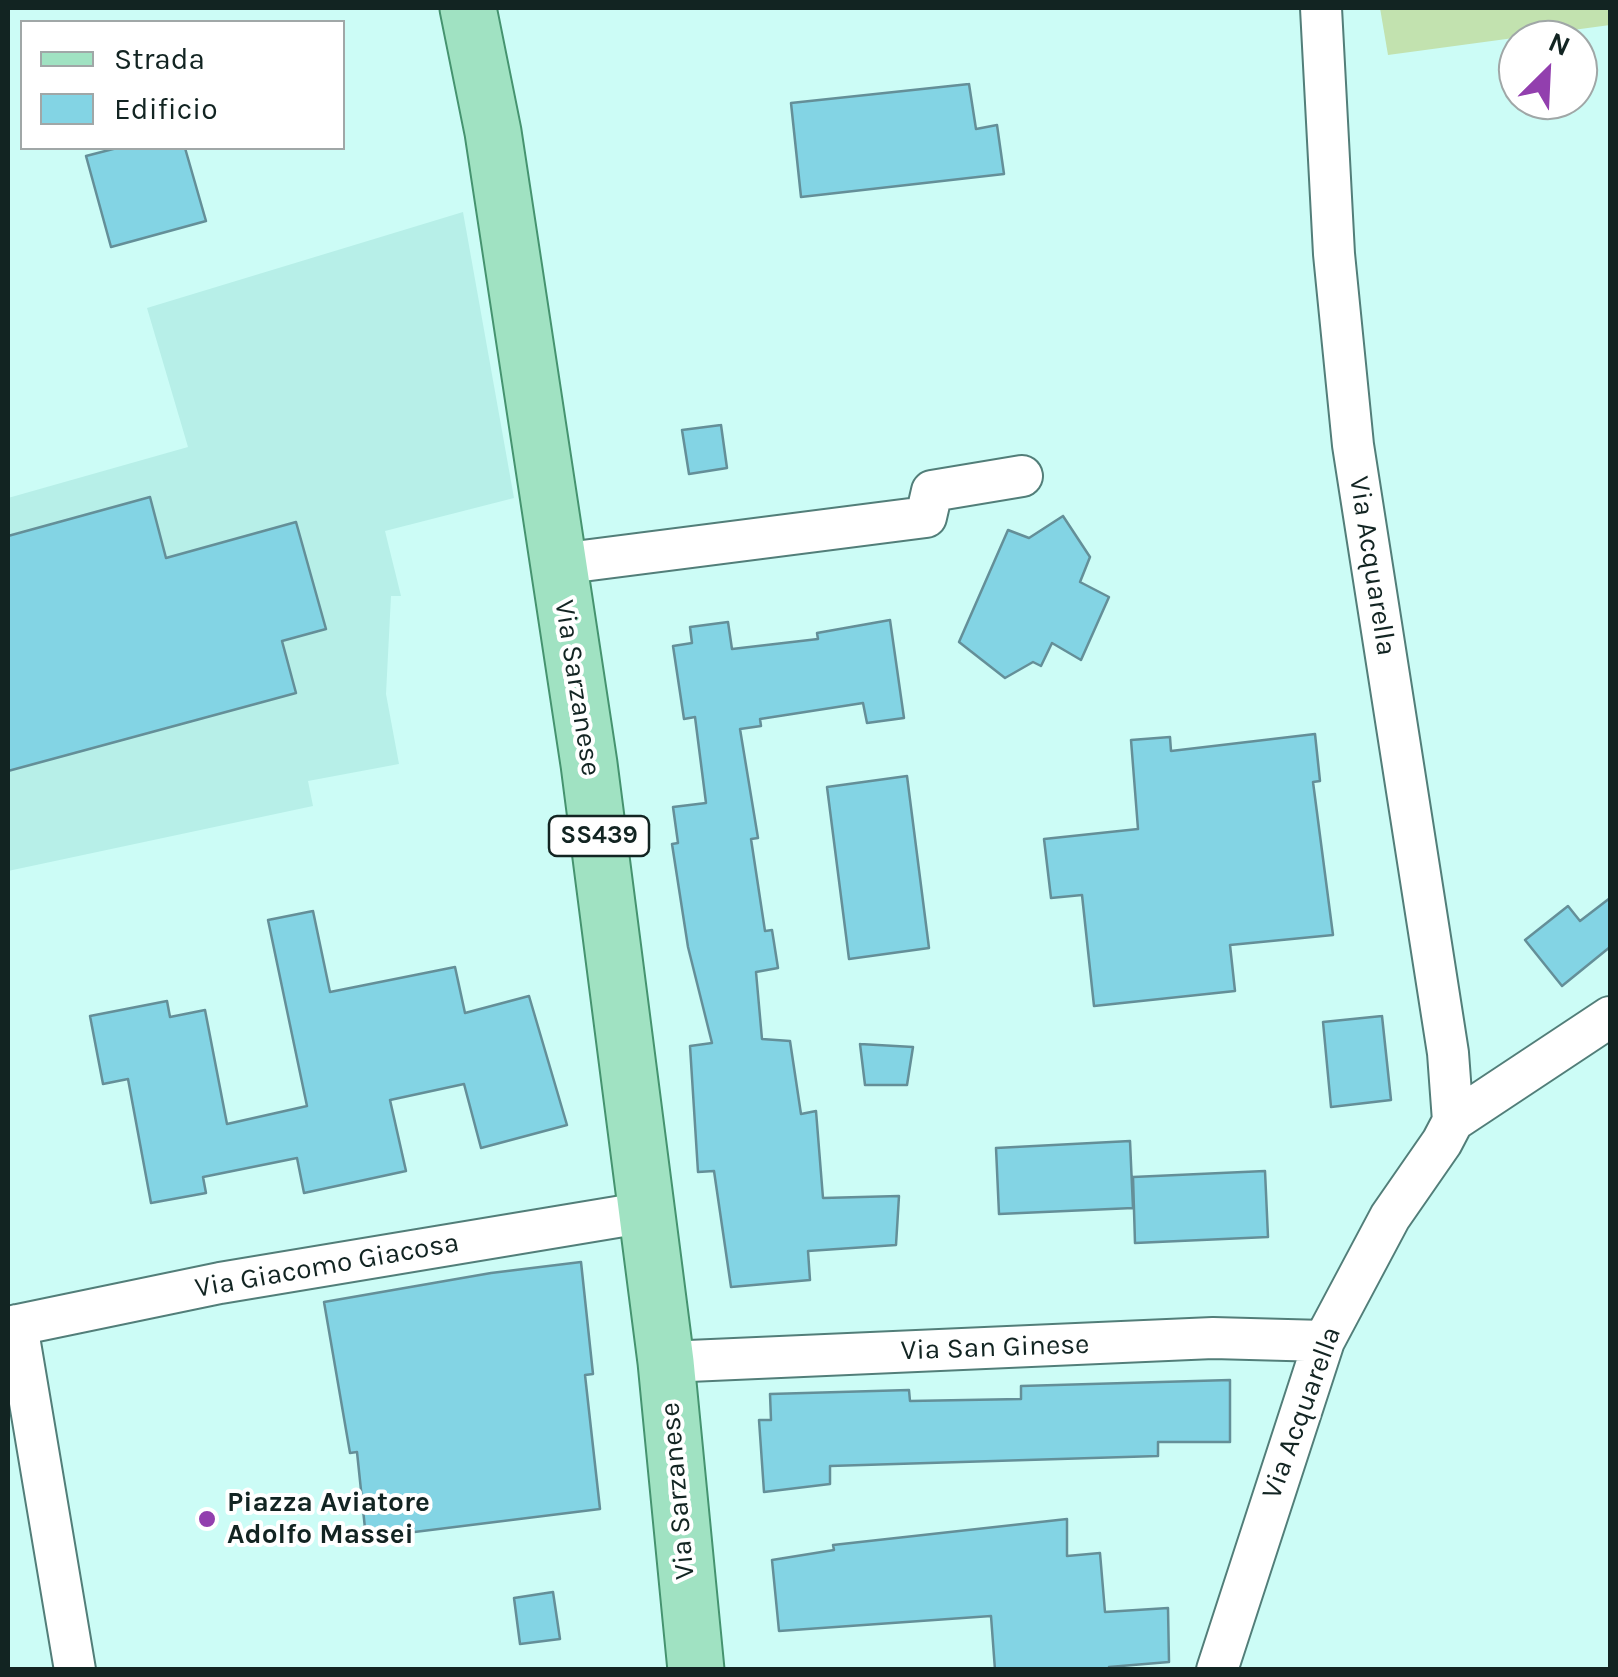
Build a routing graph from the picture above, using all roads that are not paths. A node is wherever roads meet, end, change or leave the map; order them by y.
1 (468, 8) edge
2 (1321, 8) edge
3 (1022, 476) dead end
4 (558, 564) junction
5 (1610, 1017) edge
6 (1453, 1121) junction
7 (647, 1212) junction
8 (12, 1326) edge
9 (1324, 1340) junction
10 (666, 1362) junction
11 (75, 1670) edge
12 (696, 1670) edge
13 (1216, 1670) edge

1 - 4 main road, Via Sarzanese / SS439
2 - 6 street, Via Acquarella
3 - 4 street
4 - 7 main road, Via Sarzanese / SS439
5 - 6 street, Via Acquarella
6 - 9 street, Via Acquarella
7 - 8 street, Via Giacomo Giacosa
7 - 10 main road, Via Sarzanese / SS439
8 - 11 street
9 - 10 street, Via San Ginese
9 - 13 street, Via Acquarella
10 - 12 main road, Via Sarzanese / SS439

